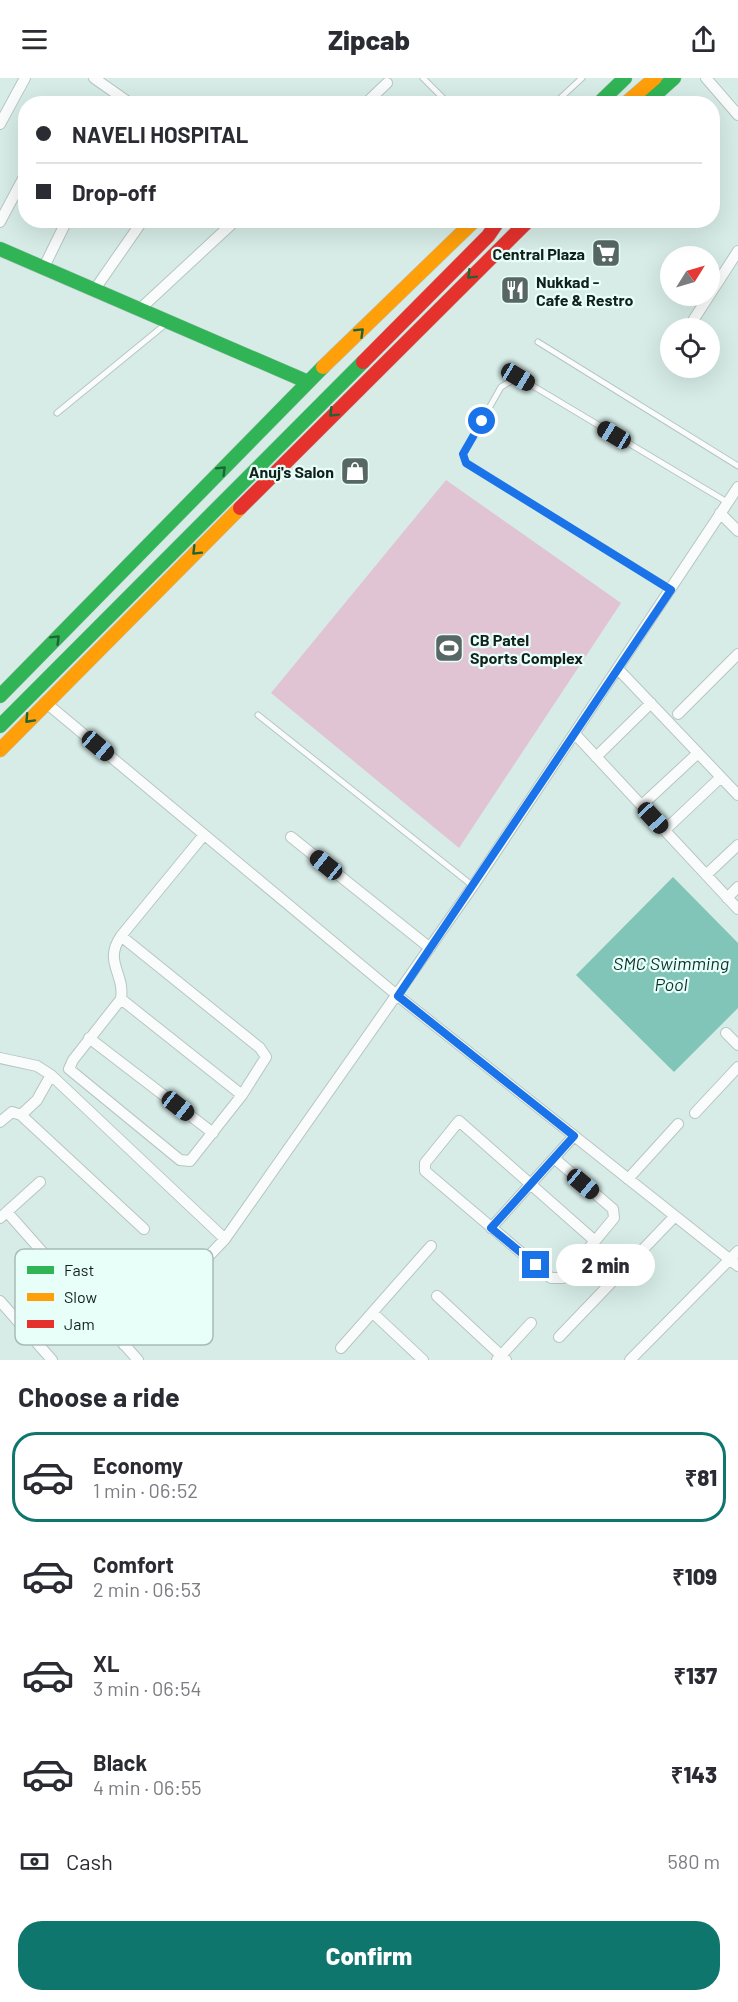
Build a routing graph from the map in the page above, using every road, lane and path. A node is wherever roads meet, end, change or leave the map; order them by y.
1 (25, 78) edge
2 (94, 78) edge
3 (423, 78) edge
4 (582, 78) edge
5 (626, 78) edge
6 (655, 78) edge
7 (674, 78) edge
8 (685, 78) edge
9 (706, 78) edge
10 (387, 83) dead end
11 (120, 96) edge
12 (373, 96) edge
13 (441, 96) edge
14 (563, 96) edge
15 (607, 96) edge
16 (634, 96) edge
17 (654, 96) edge
18 (666, 96) edge
19 (738, 115) edge
20 (0, 124) edge
21 (18, 188) edge
22 (0, 222) edge
23 (63, 228) edge
24 (138, 228) edge
25 (227, 228) edge
26 (467, 228) edge
27 (494, 228) edge
28 (501, 228) edge
29 (520, 228) edge
30 (488, 236) junction
31 (0, 249) edge
32 (738, 251) edge
33 (43, 268) junction
34 (95, 290) junction
35 (140, 309) junction
36 (695, 318) edge
37 (168, 322) junction
38 (538, 342) dead end
39 (308, 382) junction
40 (57, 413) dead end
41 (738, 466) edge
42 (738, 487) edge
43 (727, 502) junction
44 (720, 513) junction
45 (738, 531) edge
46 (671, 590) junction
47 (738, 654) edge
48 (618, 669) junction
49 (0, 696) edge
50 (45, 702) junction
51 (651, 704) junction
52 (678, 714) dead end
53 (258, 715) dead end
54 (0, 726) edge
55 (575, 734) junction
56 (0, 750) edge
57 (699, 753) junction
58 (596, 757) junction
59 (721, 777) junction
60 (738, 795) edge
61 (642, 806) junction
62 (665, 830) junction
63 (203, 835) junction
64 (291, 837) dead end
65 (738, 845) edge
66 (706, 875) junction
67 (473, 886) junction
68 (738, 887) edge
69 (728, 897) junction
70 (738, 909) edge
71 (121, 936) junction
72 (430, 948) junction
73 (398, 996) junction
74 (121, 999) junction
75 (726, 1033) dead end
76 (89, 1038) junction
77 (738, 1045) edge
78 (0, 1058) edge
79 (738, 1067) edge
80 (51, 1075) junction
81 (242, 1095) junction
82 (695, 1113) dead end
83 (21, 1115) junction
84 (0, 1122) edge
85 (678, 1124) dead end
86 (213, 1133) junction
87 (574, 1136) junction
88 (554, 1158) junction
89 (628, 1179) junction
90 (40, 1182) dead end
91 (531, 1184) junction
92 (3, 1215) edge
93 (675, 1216) junction
94 (144, 1228) dead end
95 (491, 1228) junction
96 (225, 1239) junction
97 (595, 1241) junction
98 (431, 1246) dead end
99 (35, 1249) edge
100 (213, 1252) edge
101 (735, 1259) edge
102 (437, 1296) dead end
103 (0, 1301) edge
104 (373, 1313) junction
105 (15, 1318) edge
106 (531, 1323) dead end
107 (559, 1337) dead end
108 (39, 1345) edge
109 (124, 1345) edge
110 (341, 1348) dead end
111 (501, 1359) edge
112 (52, 1360) edge
113 (138, 1360) edge
114 (422, 1360) edge
115 (630, 1360) edge

1 - 20 street
2 - 11 street
3 - 13 lane
4 - 14 lane
5 - 15 main road
6 - 16 main road
7 - 17 main road
8 - 18 main road
9 - 19 street
10 - 12 street
21 - 22 street
23 - 33 street
24 - 34 street
25 - 35 street
39 -> 26 main road
27 - 30 main road
28 - 30 main road
29 -> 50 main road
30 - 54 main road
31 - 33 main road
32 - 36 street
33 - 34 main road
34 - 35 main road
35 - 37 main road
37 - 39 main road
37 - 40 lane
38 - 41 lane
49 -> 39 main road
42 - 43 street
43 - 44 street
43 - 46 lane
44 - 45 street
44 - 46 street
46 - 48 street
47 - 52 street
48 - 51 street
48 - 55 street
50 -> 56 main road
50 - 63 street
51 - 57 street
51 - 58 street
53 - 67 lane
55 - 58 street
55 - 67 street
57 - 59 street
57 - 61 street
58 - 61 street
59 - 60 street
59 - 62 street
61 - 62 street
62 - 66 street
63 - 71 street
63 - 73 street
64 - 72 street
65 - 66 street
66 - 69 street
67 - 72 street
68 - 69 street
69 - 70 street
71 - 74 street
71 - 81 street
72 - 73 street
73 - 87 street
73 - 96 street
74 - 76 street
74 - 81 street
75 - 77 street
76 - 86 street
76 - 86 street
78 - 80 street
79 - 82 street
80 - 83 street
80 - 96 street
81 - 86 street
83 - 84 street
83 - 94 street
85 - 89 street
87 - 88 street
87 - 89 street
88 - 91 street
88 - 97 street
89 - 93 street
90 - 92 street
91 - 95 street
91 - 95 street
91 - 97 street
92 - 99 street
93 - 101 street
93 - 107 street
95 - 97 street
96 - 100 street
98 - 104 street
101 - 115 street
102 - 111 street
103 - 105 street
104 - 110 street
104 - 114 street
106 - 111 street
108 - 112 street
109 - 113 street

